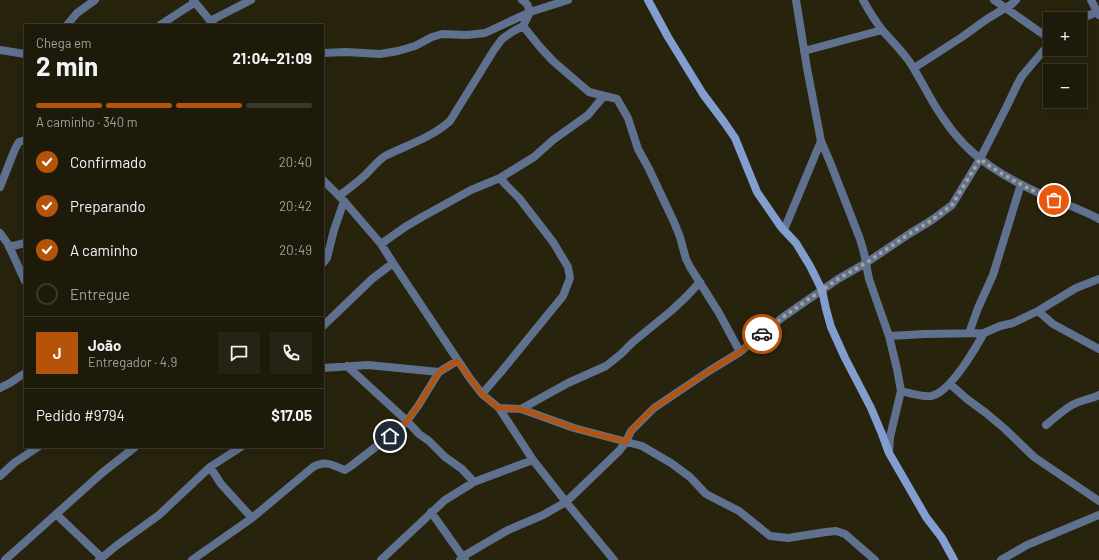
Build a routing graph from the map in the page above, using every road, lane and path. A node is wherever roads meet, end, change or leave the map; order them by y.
1 (96, 0) edge
2 (251, 0) edge
3 (522, 0) edge
4 (568, 0) edge
5 (648, 0) edge
6 (796, 0) edge
7 (863, 0) edge
8 (994, 0) edge
9 (1016, 0) edge
10 (1091, 0) edge
11 (194, 1) edge
12 (1005, 8) junction
13 (530, 12) junction
14 (1098, 13) edge
15 (1087, 17) edge
16 (212, 23) edge
17 (68, 24) edge
18 (161, 24) edge
19 (523, 26) junction
20 (882, 30) junction
21 (1043, 34) edge
22 (0, 50) edge
23 (804, 51) junction
24 (1043, 51) edge
25 (324, 53) edge
26 (24, 54) edge
27 (914, 68) junction
28 (604, 96) junction
29 (24, 140) edge
30 (821, 141) junction
31 (980, 159) junction
32 (500, 178) junction
33 (324, 181) edge
34 (1021, 184) junction
35 (0, 188) edge
36 (342, 199) junction
37 (1099, 219) edge
38 (784, 230) junction
39 (1, 236) edge
40 (24, 243) edge
41 (381, 244) junction
42 (9, 247) junction
43 (324, 262) edge
44 (393, 263) junction
45 (866, 263) junction
46 (24, 279) edge
47 (1099, 279) edge
48 (700, 282) junction
49 (822, 290) junction
50 (1038, 310) junction
51 (324, 325) edge
52 (969, 333) junction
53 (984, 333) junction
54 (889, 336) junction
55 (1099, 349) edge
56 (740, 352) junction
57 (457, 361) junction
58 (347, 366) junction
59 (324, 368) edge
60 (439, 372) junction
61 (24, 374) edge
62 (950, 384) junction
63 (0, 388) edge
64 (901, 391) junction
65 (482, 394) junction
66 (1099, 395) edge
67 (498, 408) junction
68 (521, 409) junction
69 (407, 421) junction
70 (1046, 426) dead end
71 (626, 442) junction
72 (37, 448) edge
73 (134, 448) edge
74 (239, 448) edge
75 (889, 453) junction
76 (533, 460) junction
77 (210, 467) junction
78 (0, 476) edge
79 (474, 482) junction
80 (566, 502) junction
81 (1099, 502) edge
82 (431, 512) junction
83 (56, 514) junction
84 (1099, 515) edge
85 (252, 518) junction
86 (100, 559) edge
87 (462, 559) edge
88 (5, 560) edge
89 (192, 560) edge
90 (381, 560) edge
91 (614, 560) edge
92 (875, 560) edge
93 (954, 560) edge
94 (1001, 560) edge

1 - 17 street
2 - 16 street
3 - 13 street
4 - 13 street
5 - 38 street
6 - 23 street
7 - 20 street
8 - 12 street
9 - 12 street
10 - 14 street
11 - 16 street
11 - 18 street
12 - 21 street
12 - 27 street
13 - 19 street
13 - 25 street
14 - 15 street
19 - 28 street
19 - 36 street
20 - 23 street
20 - 27 street
22 - 26 street
23 - 30 street
24 - 31 street
27 - 31 street
28 - 32 street
28 - 48 street
29 - 35 street
30 - 38 street
30 - 45 street
31 - 34 street
31 - 45 street
32 - 41 street
32 - 65 street
33 - 36 street
34 - 37 street
34 - 52 street
36 - 41 street
36 - 43 street
38 - 49 street
39 - 42 street
40 - 42 street
41 - 44 street
42 - 46 street
44 - 51 street
44 - 57 street
45 - 49 street
45 - 54 street
47 - 50 street
48 - 56 street
48 - 68 street
49 - 56 street
49 - 75 street
50 - 53 street
50 - 55 street
52 - 53 street
52 - 54 street
53 - 62 street
54 - 64 street
56 - 71 street
57 - 60 street
57 - 65 street
58 - 59 street
58 - 60 street
58 - 69 street
60 - 69 street
61 - 63 street
62 - 64 street
62 - 81 street
64 - 75 street
65 - 67 street
66 - 70 street
67 - 68 street
67 - 76 street
68 - 71 street
69 - 79 street
69 - 85 street
71 - 80 street
71 - 92 street
72 - 78 street
73 - 83 street
74 - 77 street
75 - 93 street
76 - 79 street
76 - 80 street
77 - 85 street
77 - 86 street
79 - 82 street
80 - 87 street
80 - 91 street
82 - 87 street
82 - 90 street
83 - 86 street
83 - 88 street
84 - 94 street
85 - 89 street

